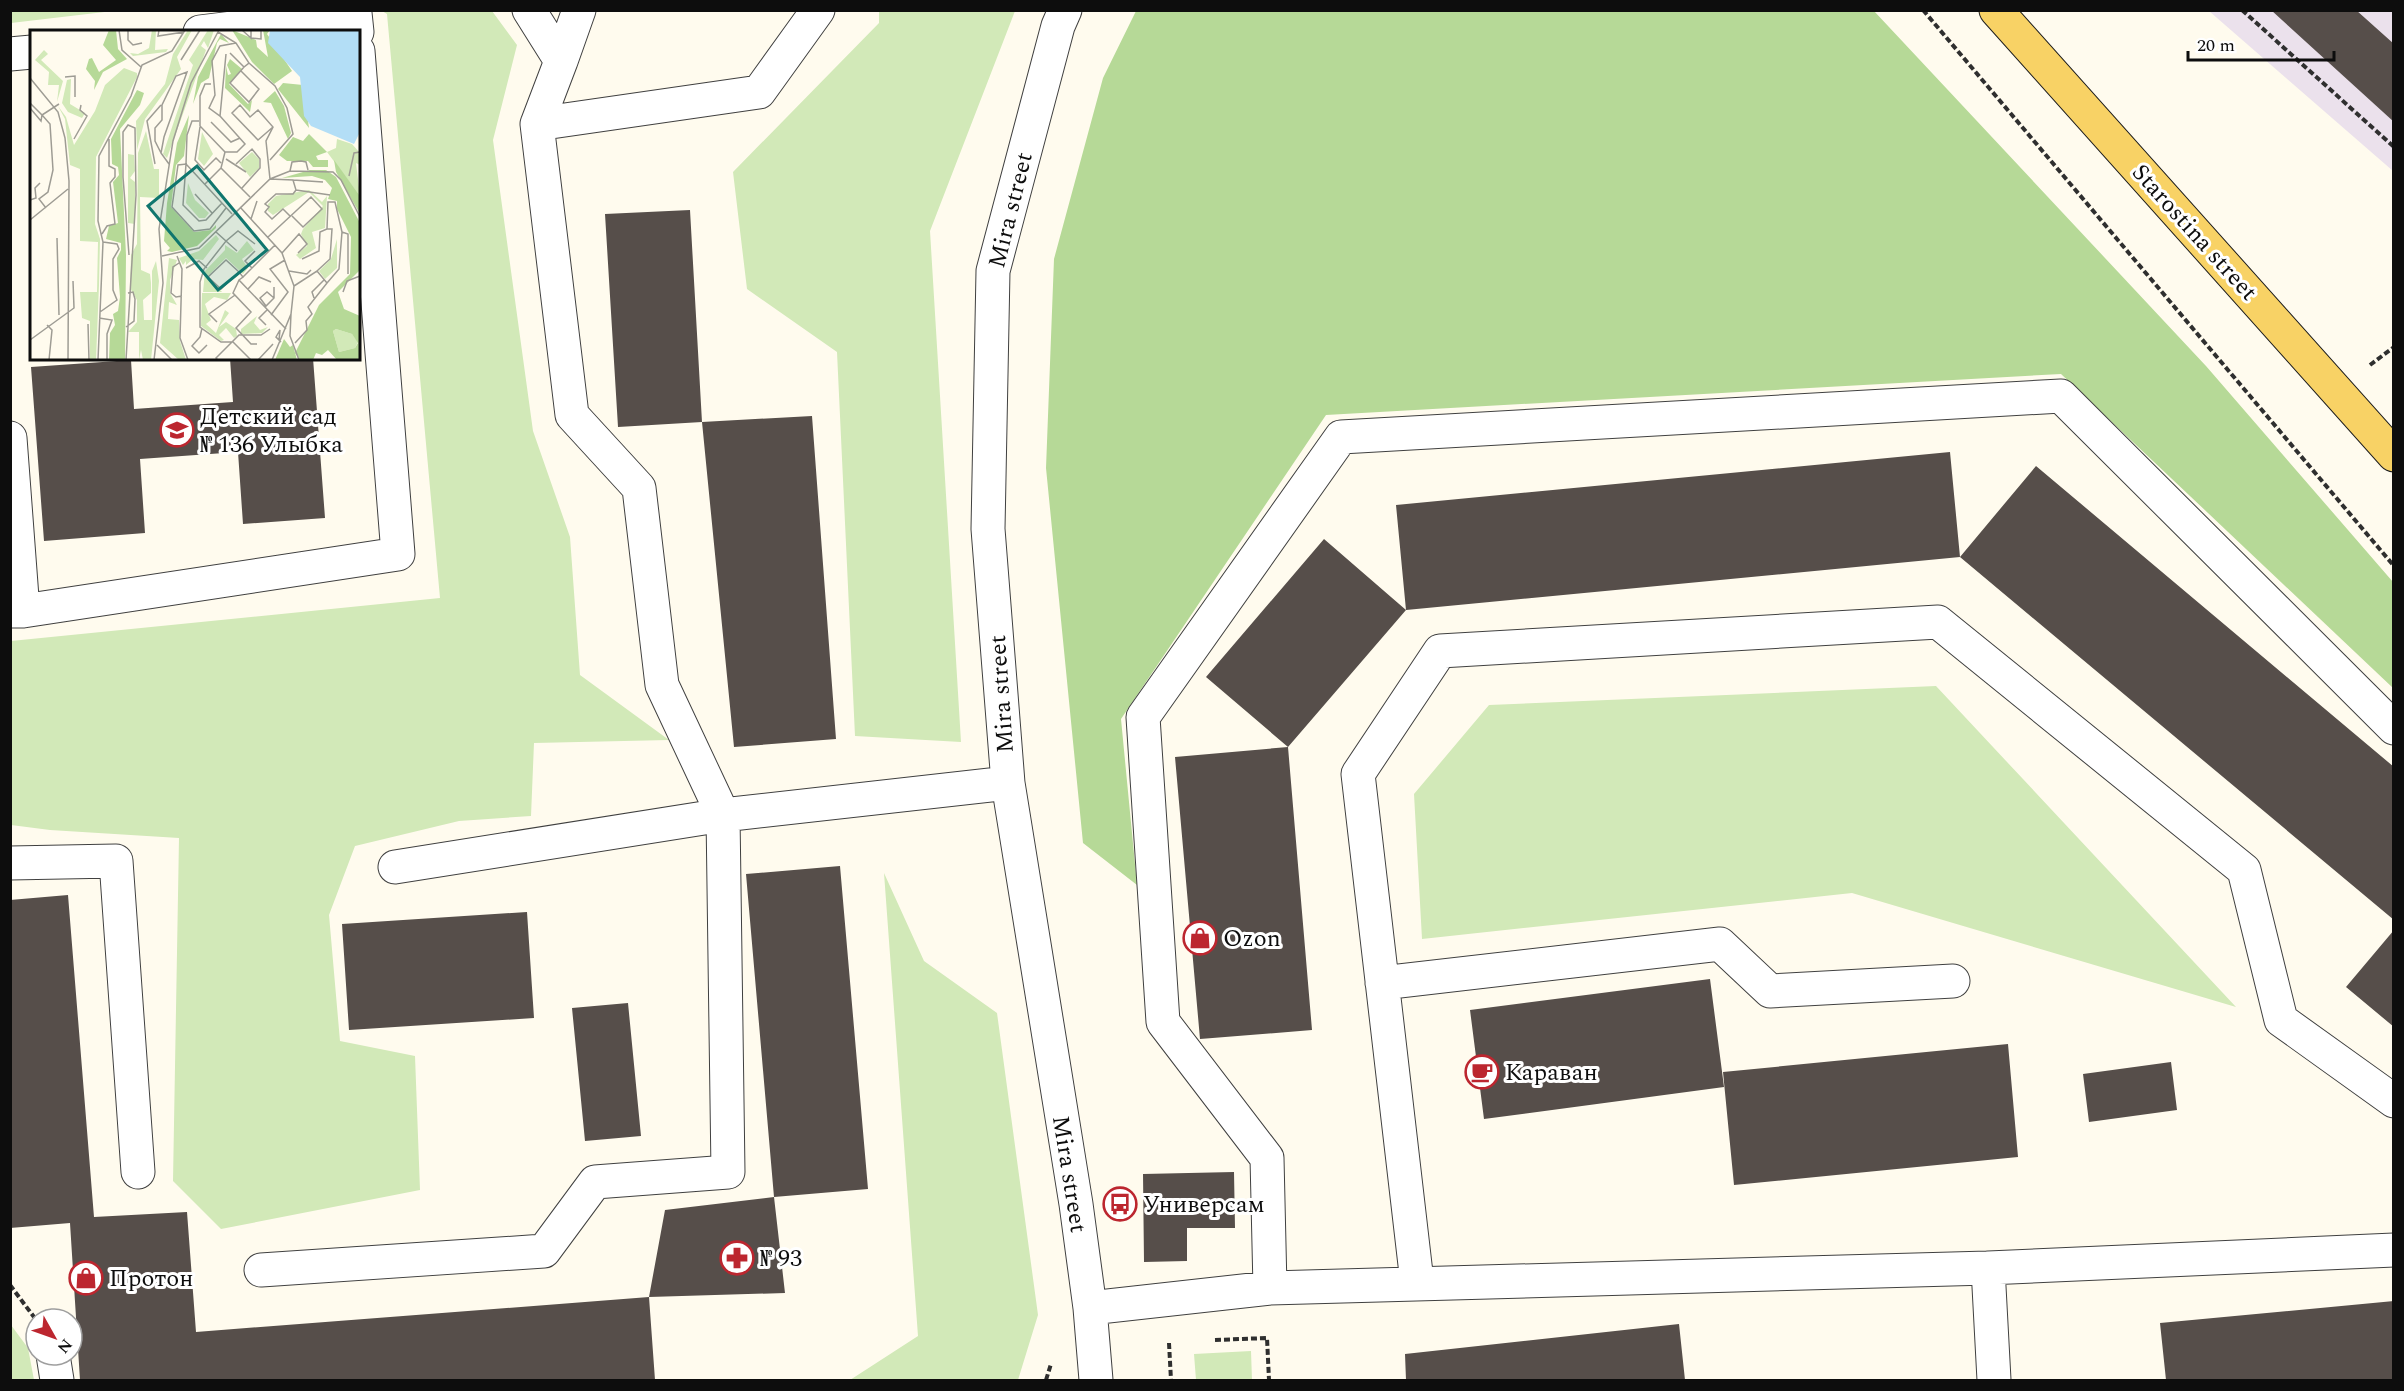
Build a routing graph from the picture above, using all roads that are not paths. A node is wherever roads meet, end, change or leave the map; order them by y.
1 (530, 10) edge
2 (579, 10) edge
3 (818, 10) edge
4 (1065, 10) edge
5 (1996, 10) edge
6 (216, 30) edge
7 (357, 30) edge
8 (30, 52) edge
9 (10, 54) edge
10 (561, 61) junction
11 (360, 76) edge
12 (537, 124) junction
13 (10, 438) edge
14 (2394, 455) edge
15 (17, 611) edge
16 (2394, 728) edge
17 (1008, 783) junction
18 (723, 815) junction
19 (10, 863) edge
20 (395, 867) dead end
21 (1953, 981) dead end
22 (1383, 983) junction
23 (2394, 1101) edge
24 (138, 1172) dead end
25 (2394, 1250) edge
26 (1988, 1268) junction
27 (261, 1270) dead end
28 (1417, 1282) junction
29 (1270, 1288) junction
30 (1103, 1307) junction
31 (1096, 1380) edge
32 (1994, 1380) edge

1 - 10 street
2 - 10 street
3 - 12 street
4 - 17 street, Mira street
5 - 14 main road, Starostina street
6 - 7 street
8 - 9 street
10 - 12 street
11 - 15 street
12 - 18 street
13 - 15 street
16 - 29 street
17 - 18 street
17 - 30 street, Mira street
18 - 20 street
18 - 27 street
19 - 24 street
21 - 22 street
22 - 23 street
22 - 28 street
25 - 26 street
26 - 28 street
26 - 32 street
28 - 29 street
29 - 30 street
30 - 31 street, Mira street

